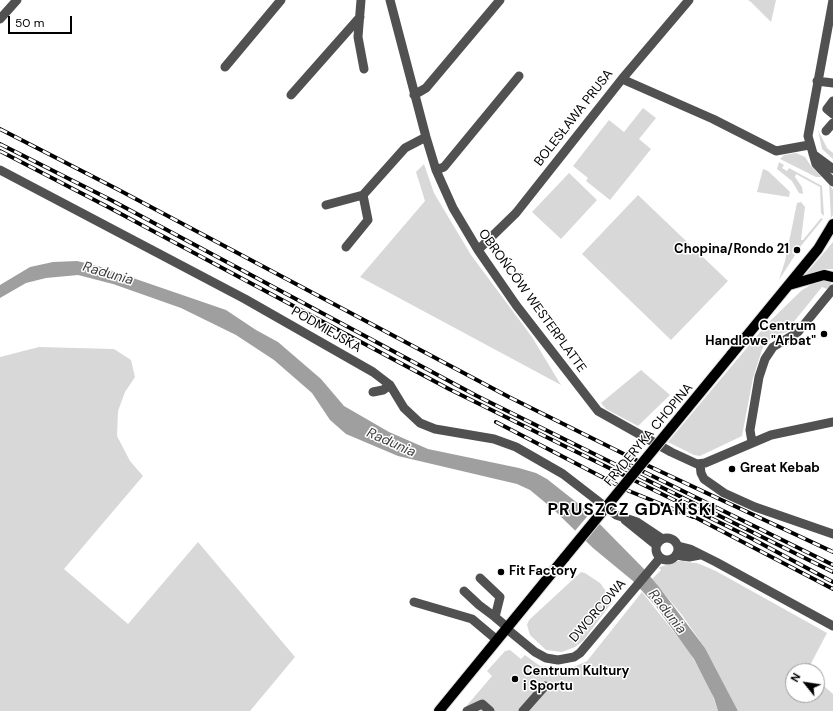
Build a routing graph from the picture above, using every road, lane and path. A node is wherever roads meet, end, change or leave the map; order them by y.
1 (17, 0) edge
2 (281, 0) edge
3 (360, 0) edge
4 (390, 0) edge
5 (500, 0) edge
6 (689, 0) edge
7 (833, 0) edge
8 (360, 17) junction
9 (0, 19) edge
10 (225, 67) dead end
11 (364, 69) dead end
12 (519, 76) dead end
13 (622, 79) junction
14 (817, 81) junction
15 (833, 84) edge
16 (291, 95) dead end
17 (414, 95) junction
18 (833, 101) edge
19 (833, 114) edge
20 (833, 123) edge
21 (826, 132) dead end
22 (426, 137) junction
23 (810, 149) junction
24 (833, 169) edge
25 (0, 170) edge
26 (436, 170) junction
27 (833, 182) edge
28 (363, 195) junction
29 (326, 205) dead end
30 (833, 224) edge
31 (833, 236) edge
32 (346, 247) dead end
33 (818, 249) junction
34 (478, 250) junction
35 (833, 277) edge
36 (789, 285) junction
37 (833, 288) edge
38 (390, 385) junction
39 (373, 392) dead end
40 (833, 422) edge
41 (752, 442) junction
42 (700, 464) junction
43 (833, 534) edge
44 (658, 542) junction
45 (677, 551) junction
46 (660, 558) junction
47 (480, 578) dead end
48 (464, 591) dead end
49 (414, 602) dead end
50 (495, 617) junction
51 (833, 626) edge
52 (507, 629) junction
53 (498, 640) junction
54 (545, 686) dead end
55 (439, 711) edge
56 (467, 711) edge
57 (490, 711) edge
58 (523, 711) edge

1 - 9 street
2 - 10 street
3 - 8 street
4 - 17 street, OBROŃCÓW WESTERPLATTE
5 - 17 street
6 - 13 street, BOLESŁAWA PRUSA
7 - 14 street
8 - 11 street
8 - 16 street
12 - 26 street
13 - 23 street
13 - 34 street, BOLESŁAWA PRUSA
14 - 15 street
14 - 23 street
17 - 22 street, OBROŃCÓW WESTERPLATTE
18 - 19 street
20 - 21 street
22 - 26 street, OBROŃCÓW WESTERPLATTE
22 - 28 street
23 - 24 street
23 - 27 street
25 - 38 street, PODMIEJSKA
26 - 34 street, OBROŃCÓW WESTERPLATTE
28 - 29 street
28 - 32 street
30 - 33 main road, FRYDERYKA CHOPINA
31 - 33 main road, FRYDERYKA CHOPINA
33 - 36 main road, FRYDERYKA CHOPINA
34 - 42 street, OBROŃCÓW WESTERPLATTE
35 - 36 main road
36 - 52 main road, FRYDERYKA CHOPINA, bridge
37 - 41 street
38 - 39 street
38 - 44 street, PODMIEJSKA
40 - 41 street
41 - 42 street
42 - 43 street
44 - 45 street
44 - 46 street
45 - 46 street
45 - 51 street
46 - 52 street, DWORCOWA
47 - 50 street
48 - 50 street, DWORCOWA
49 - 53 street
50 - 52 street, DWORCOWA
52 - 53 main road, FRYDERYKA CHOPINA
53 - 55 main road, FRYDERYKA CHOPINA
54 - 58 street
56 - 57 street

